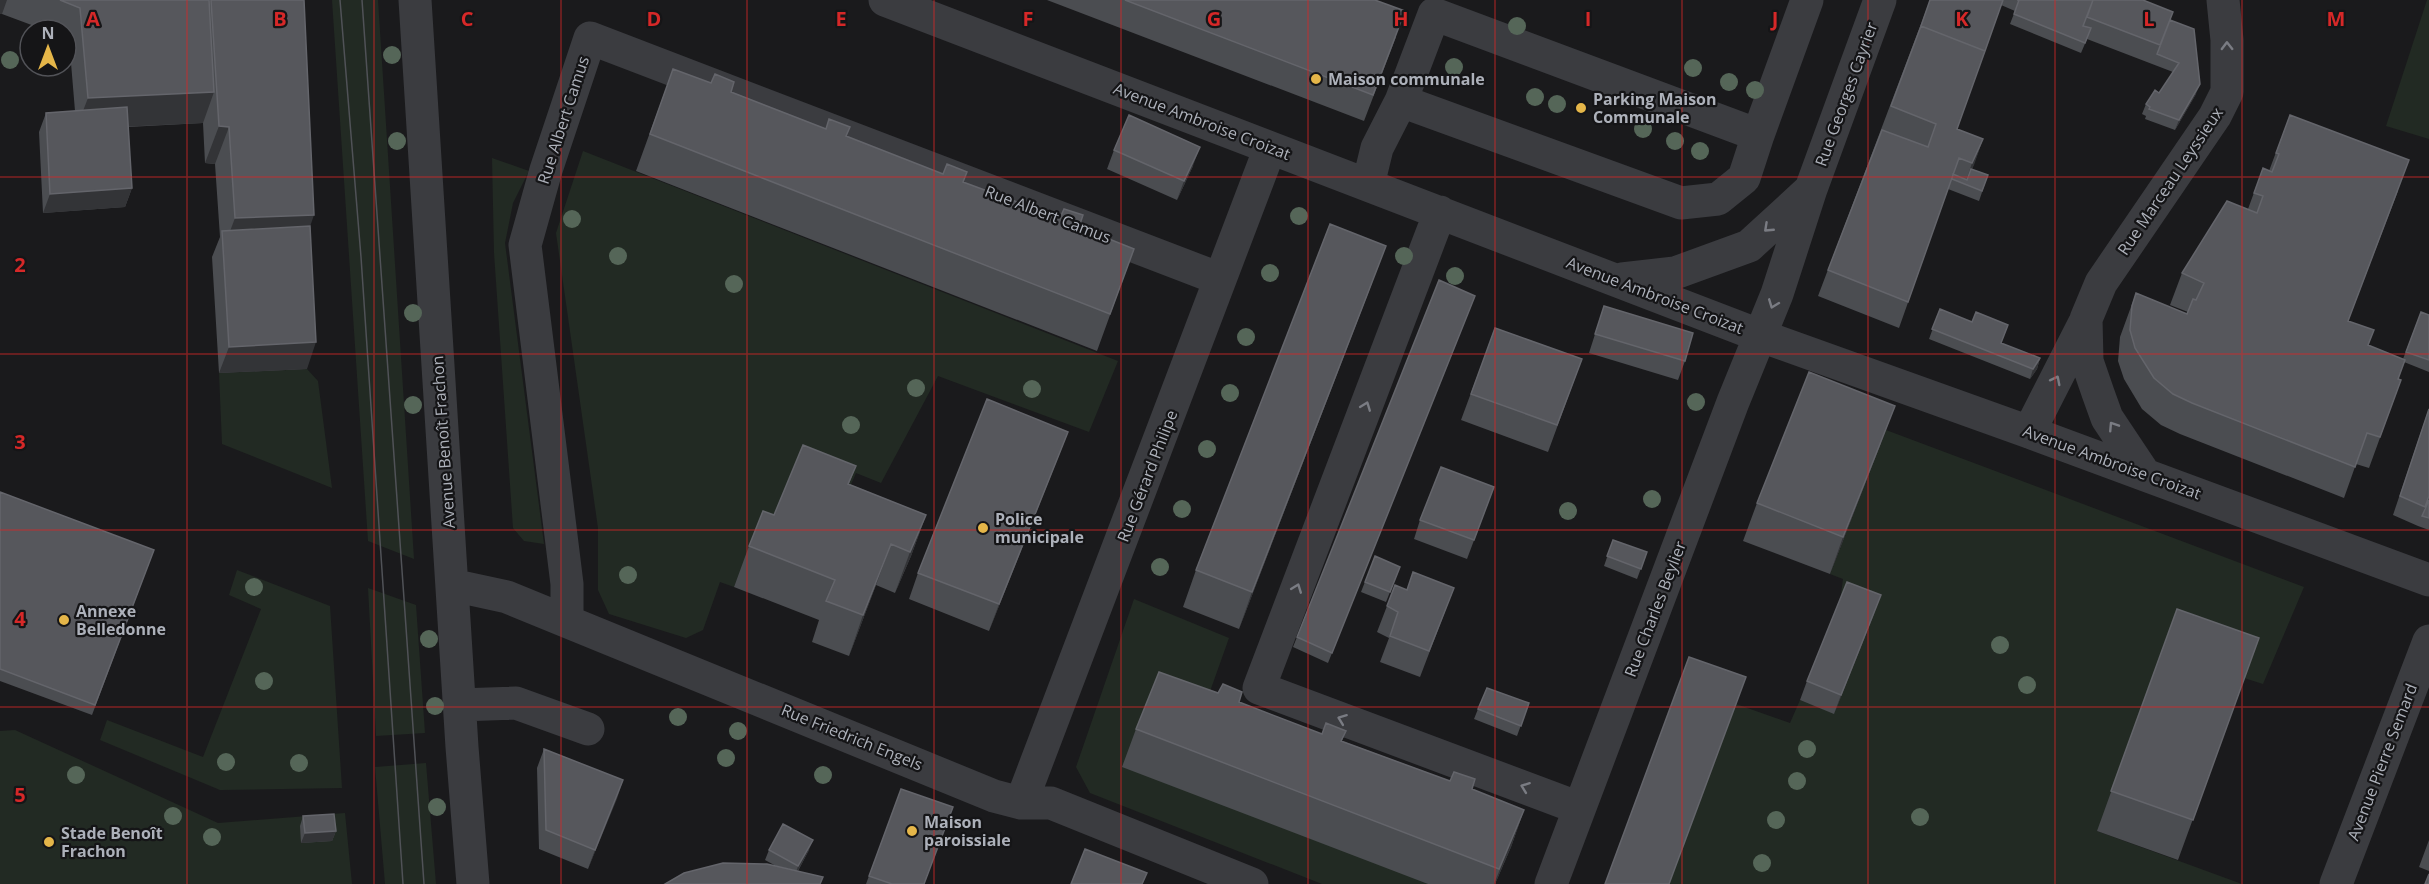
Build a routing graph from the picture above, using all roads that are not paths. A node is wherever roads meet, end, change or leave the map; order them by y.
1 (416, 0) edge
2 (885, 0) edge
3 (1807, 0) edge
4 (1880, 0) edge
5 (2223, 0) edge
6 (1401, 12) edge
7 (1434, 14) junction
8 (1401, 101) junction
9 (1758, 135) junction
10 (1270, 148) junction
11 (1368, 185) junction
12 (1811, 189) junction
13 (1440, 212) junction
14 (1220, 279) junction
15 (1615, 279) junction
16 (2086, 319) junction
17 (1761, 336) junction
18 (2029, 432) junction
19 (2145, 475) junction
20 (2429, 580) edge
21 (452, 585) junction
22 (567, 620) junction
23 (2429, 641) edge
24 (459, 705) junction
25 (588, 729) dead end
26 (1021, 803) junction
27 (1579, 808) junction
28 (473, 884) edge
29 (1252, 884) edge
30 (1551, 884) edge
31 (2336, 884) edge

1 - 21 street, Avenue Benoît Frachon
2 - 10 street, Avenue Ambroise Croizat
3 - 9 street
4 - 12 street, Rue Georges Cayrier
16 -> 5 street, Rue Marceau Leyssieux
6 - 7 street
7 - 8 street
7 - 9 street
8 - 9 street
8 - 11 street
10 - 11 street, Avenue Ambroise Croizat
10 - 14 street, Rue Gérard Philipe
11 - 13 street, Avenue Ambroise Croizat
12 -> 15 street, Rue Georges Cayrier
12 -> 17 street, Rue Georges Cayrier
13 - 15 street, Avenue Ambroise Croizat
27 -> 13 street
14 - 22 street, Rue Albert Camus
14 - 26 street, Rue Gérard Philipe
15 - 17 street, Avenue Ambroise Croizat
18 -> 16 street, Rue Marceau Leyssieux
19 -> 16 street, Rue Marceau Leyssieux
17 - 18 street, Avenue Ambroise Croizat
17 - 27 street, Rue Charles Beylier
18 - 19 street, Avenue Ambroise Croizat
19 - 20 street, Avenue Ambroise Croizat
21 - 22 street, Rue Friedrich Engels
21 - 24 street, Avenue Benoît Frachon
22 - 26 street, Rue Friedrich Engels
23 - 31 street, Avenue Pierre Semard
24 - 25 street
24 - 28 street, Avenue Benoît Frachon
26 - 29 street, Rue Friedrich Engels
27 - 30 street, Rue Charles Beylier

